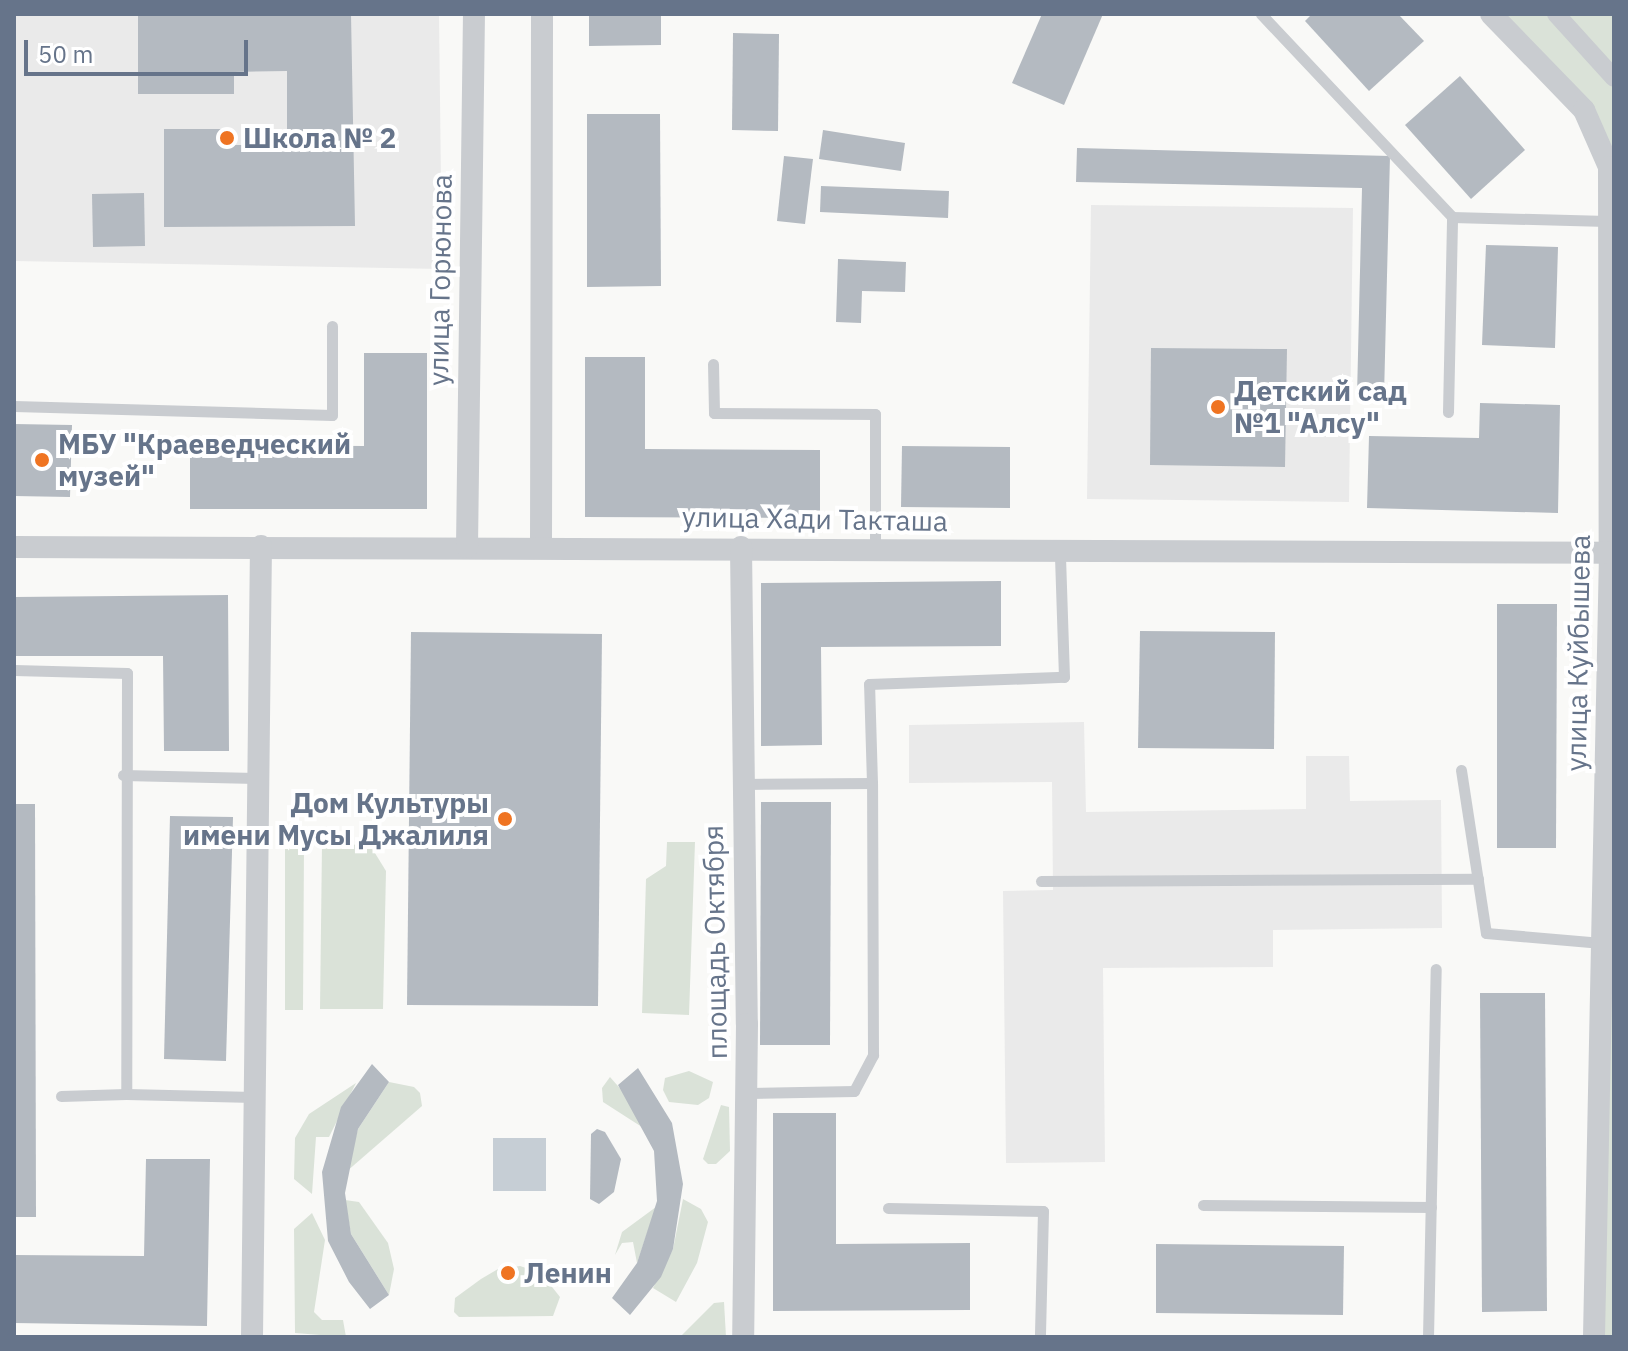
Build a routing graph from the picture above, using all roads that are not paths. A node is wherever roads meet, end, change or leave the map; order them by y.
1 (474, 14) edge
2 (542, 14) edge
3 (1261, 14) edge
4 (1491, 14) edge
5 (1556, 14) edge
6 (1614, 78) edge
7 (1452, 217) junction
8 (1607, 221) junction
9 (332, 326) dead end
10 (713, 364) dead end
11 (14, 406) edge
12 (1448, 412) dead end
13 (261, 546) junction
14 (541, 546) junction
15 (14, 547) edge
16 (467, 547) junction
17 (741, 547) junction
18 (875, 550) junction
19 (1612, 553) edge
20 (1060, 554) junction
21 (14, 670) edge
22 (1461, 770) dead end
23 (123, 775) junction
24 (260, 778) junction
25 (872, 783) junction
26 (742, 784) junction
27 (1478, 879) junction
28 (1041, 881) dead end
29 (1602, 943) junction
30 (1436, 969) dead end
31 (746, 1093) junction
32 (126, 1094) junction
33 (61, 1096) dead end
34 (254, 1097) junction
35 (1203, 1205) dead end
36 (1431, 1207) junction
37 (888, 1208) dead end
38 (252, 1337) edge
39 (743, 1337) edge
40 (1040, 1337) edge
41 (1428, 1337) edge
42 (1594, 1337) edge

1 - 16 street, улица Горюнова
2 - 14 street
3 - 7 lane
4 - 8 street, улица Куйбышева
5 - 6 street
7 - 8 lane
7 - 12 lane
8 - 19 street, улица Куйбышева
9 - 11 lane
10 - 18 lane
13 - 15 street, улица Хади Такташа
13 - 16 street, улица Хади Такташа
13 - 24 street
14 - 16 street, улица Хади Такташа
14 - 17 street, улица Хади Такташа
17 - 18 street, улица Хади Такташа
17 - 26 street, площадь Октября
18 - 20 street, улица Хади Такташа
19 - 20 street, улица Хади Такташа
19 - 29 street, улица Куйбышева
20 - 25 lane
21 - 23 lane
22 - 27 lane
23 - 24 lane
23 - 32 lane
24 - 34 street
25 - 26 lane
25 - 31 lane
26 - 31 street, площадь Октября
27 - 28 lane
27 - 29 lane
29 - 42 street, улица Куйбышева
30 - 36 lane
31 - 39 street, площадь Октября
32 - 33 lane
32 - 34 lane
34 - 38 street
35 - 36 lane
36 - 41 lane
37 - 40 lane

